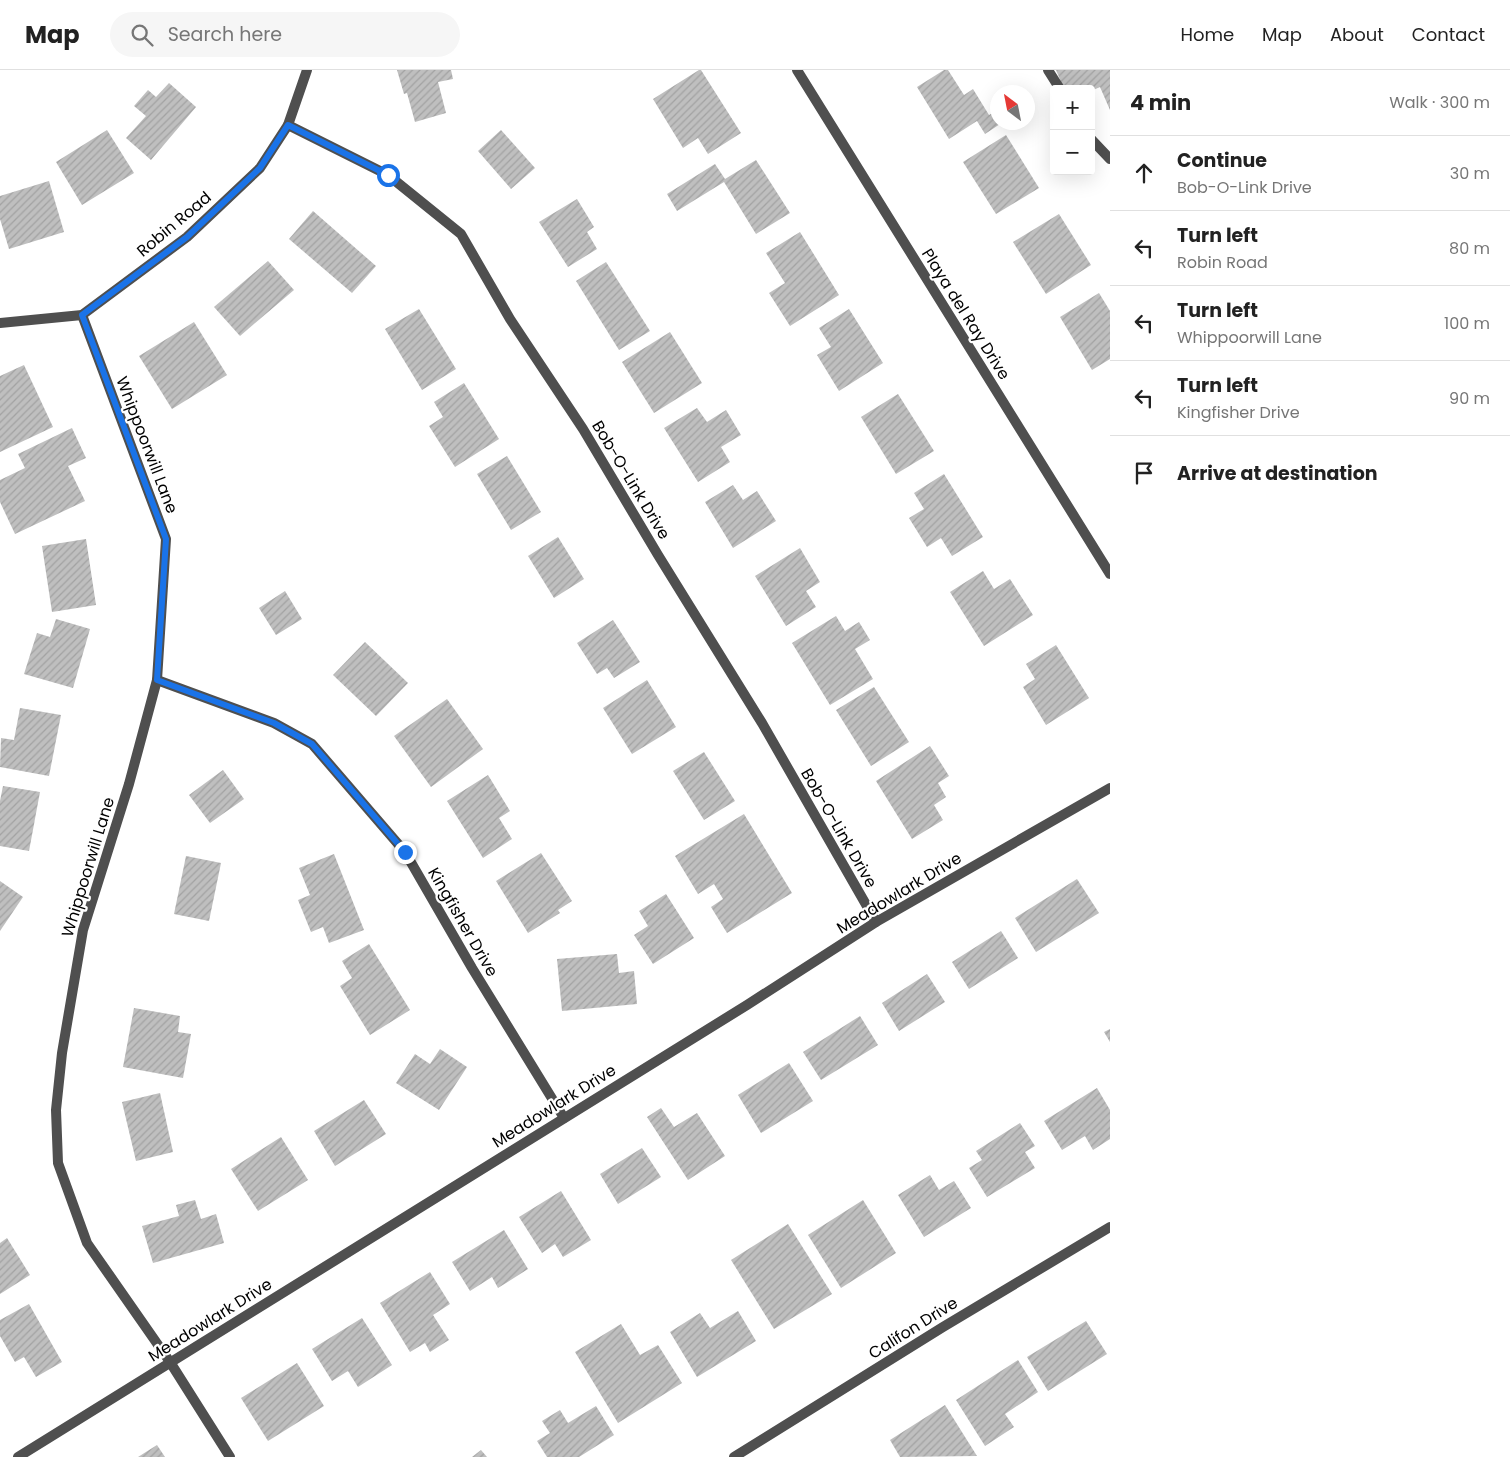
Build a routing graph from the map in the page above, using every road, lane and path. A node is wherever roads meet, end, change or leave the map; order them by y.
1 (307, 70) edge
2 (798, 70) edge
3 (1048, 70) edge
4 (1057, 85) edge
5 (288, 125) junction
6 (1095, 144) edge
7 (1110, 159) edge
8 (82, 315) junction
9 (0, 323) edge
10 (1110, 574) edge
11 (157, 680) junction
12 (1110, 788) edge
13 (876, 922) junction
14 (564, 1118) junction
15 (1110, 1227) edge
16 (170, 1362) junction
17 (18, 1457) edge
18 (230, 1457) edge
19 (734, 1457) edge

1 - 5 street, Robin Road
2 - 10 street, Playa del Ray Drive
3 - 4 street
5 - 8 street, Robin Road
5 - 13 street, Bob-O-Link Drive
6 - 7 street
8 - 9 street
8 - 11 street, Whippoorwill Lane
11 - 14 street, Kingfisher Drive
11 - 16 street, Whippoorwill Lane
12 - 13 street, Meadowlark Drive
13 - 14 street, Meadowlark Drive
14 - 16 street, Meadowlark Drive
15 - 19 street, Califon Drive
16 - 17 street, Meadowlark Drive
16 - 18 street, Whippoorwill Lane

